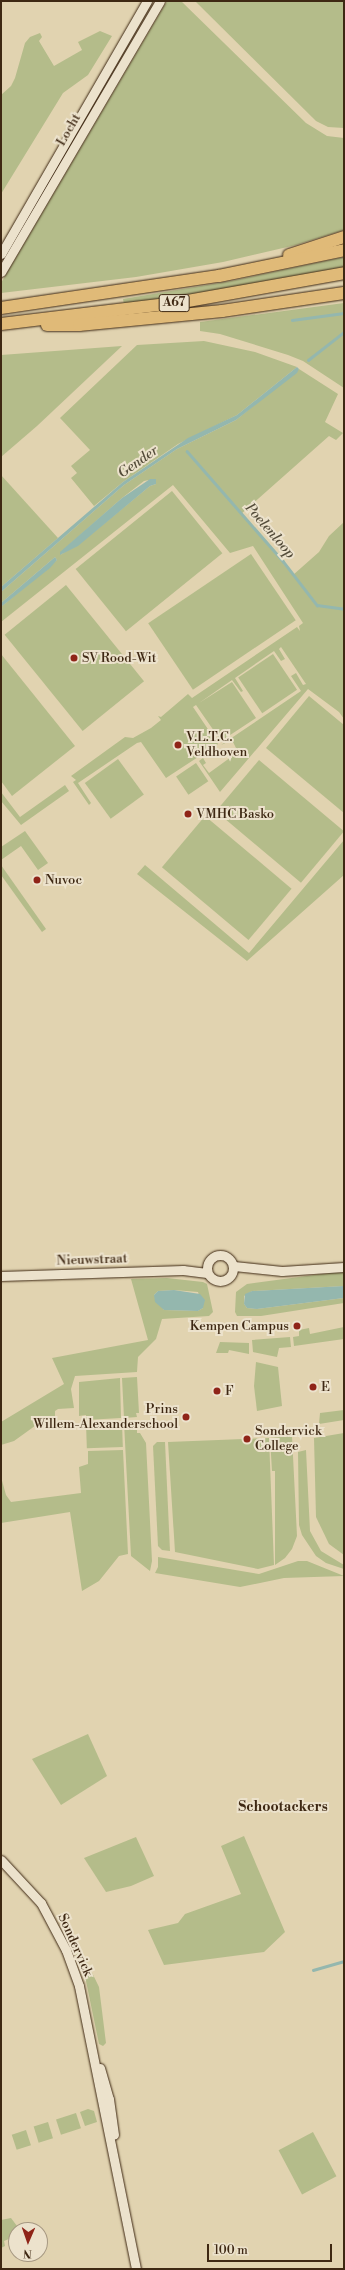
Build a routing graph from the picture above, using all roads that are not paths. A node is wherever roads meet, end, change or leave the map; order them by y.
1 (147, 1) edge
2 (160, 1) edge
3 (344, 237) edge
4 (344, 250) edge
5 (1, 254) edge
6 (2, 271) edge
7 (344, 273) edge
8 (219, 276) junction
9 (344, 293) edge
10 (1, 308) edge
11 (1, 324) edge
12 (344, 1267) edge
13 (207, 1269) junction
14 (233, 1270) junction
15 (1, 1276) edge
16 (1, 1860) edge
17 (136, 2269) edge

1 - 5 street, Locht
2 - 6 street, Locht
3 - 8 highway, A67
4 - 8 highway, A67
7 - 11 highway, A67
8 - 10 highway, A67
9 - 11 highway, A67
12 - 14 street
13 - 14 street
13 - 14 street
13 - 15 street, Nieuwstraat
16 - 17 street, Sondervick

